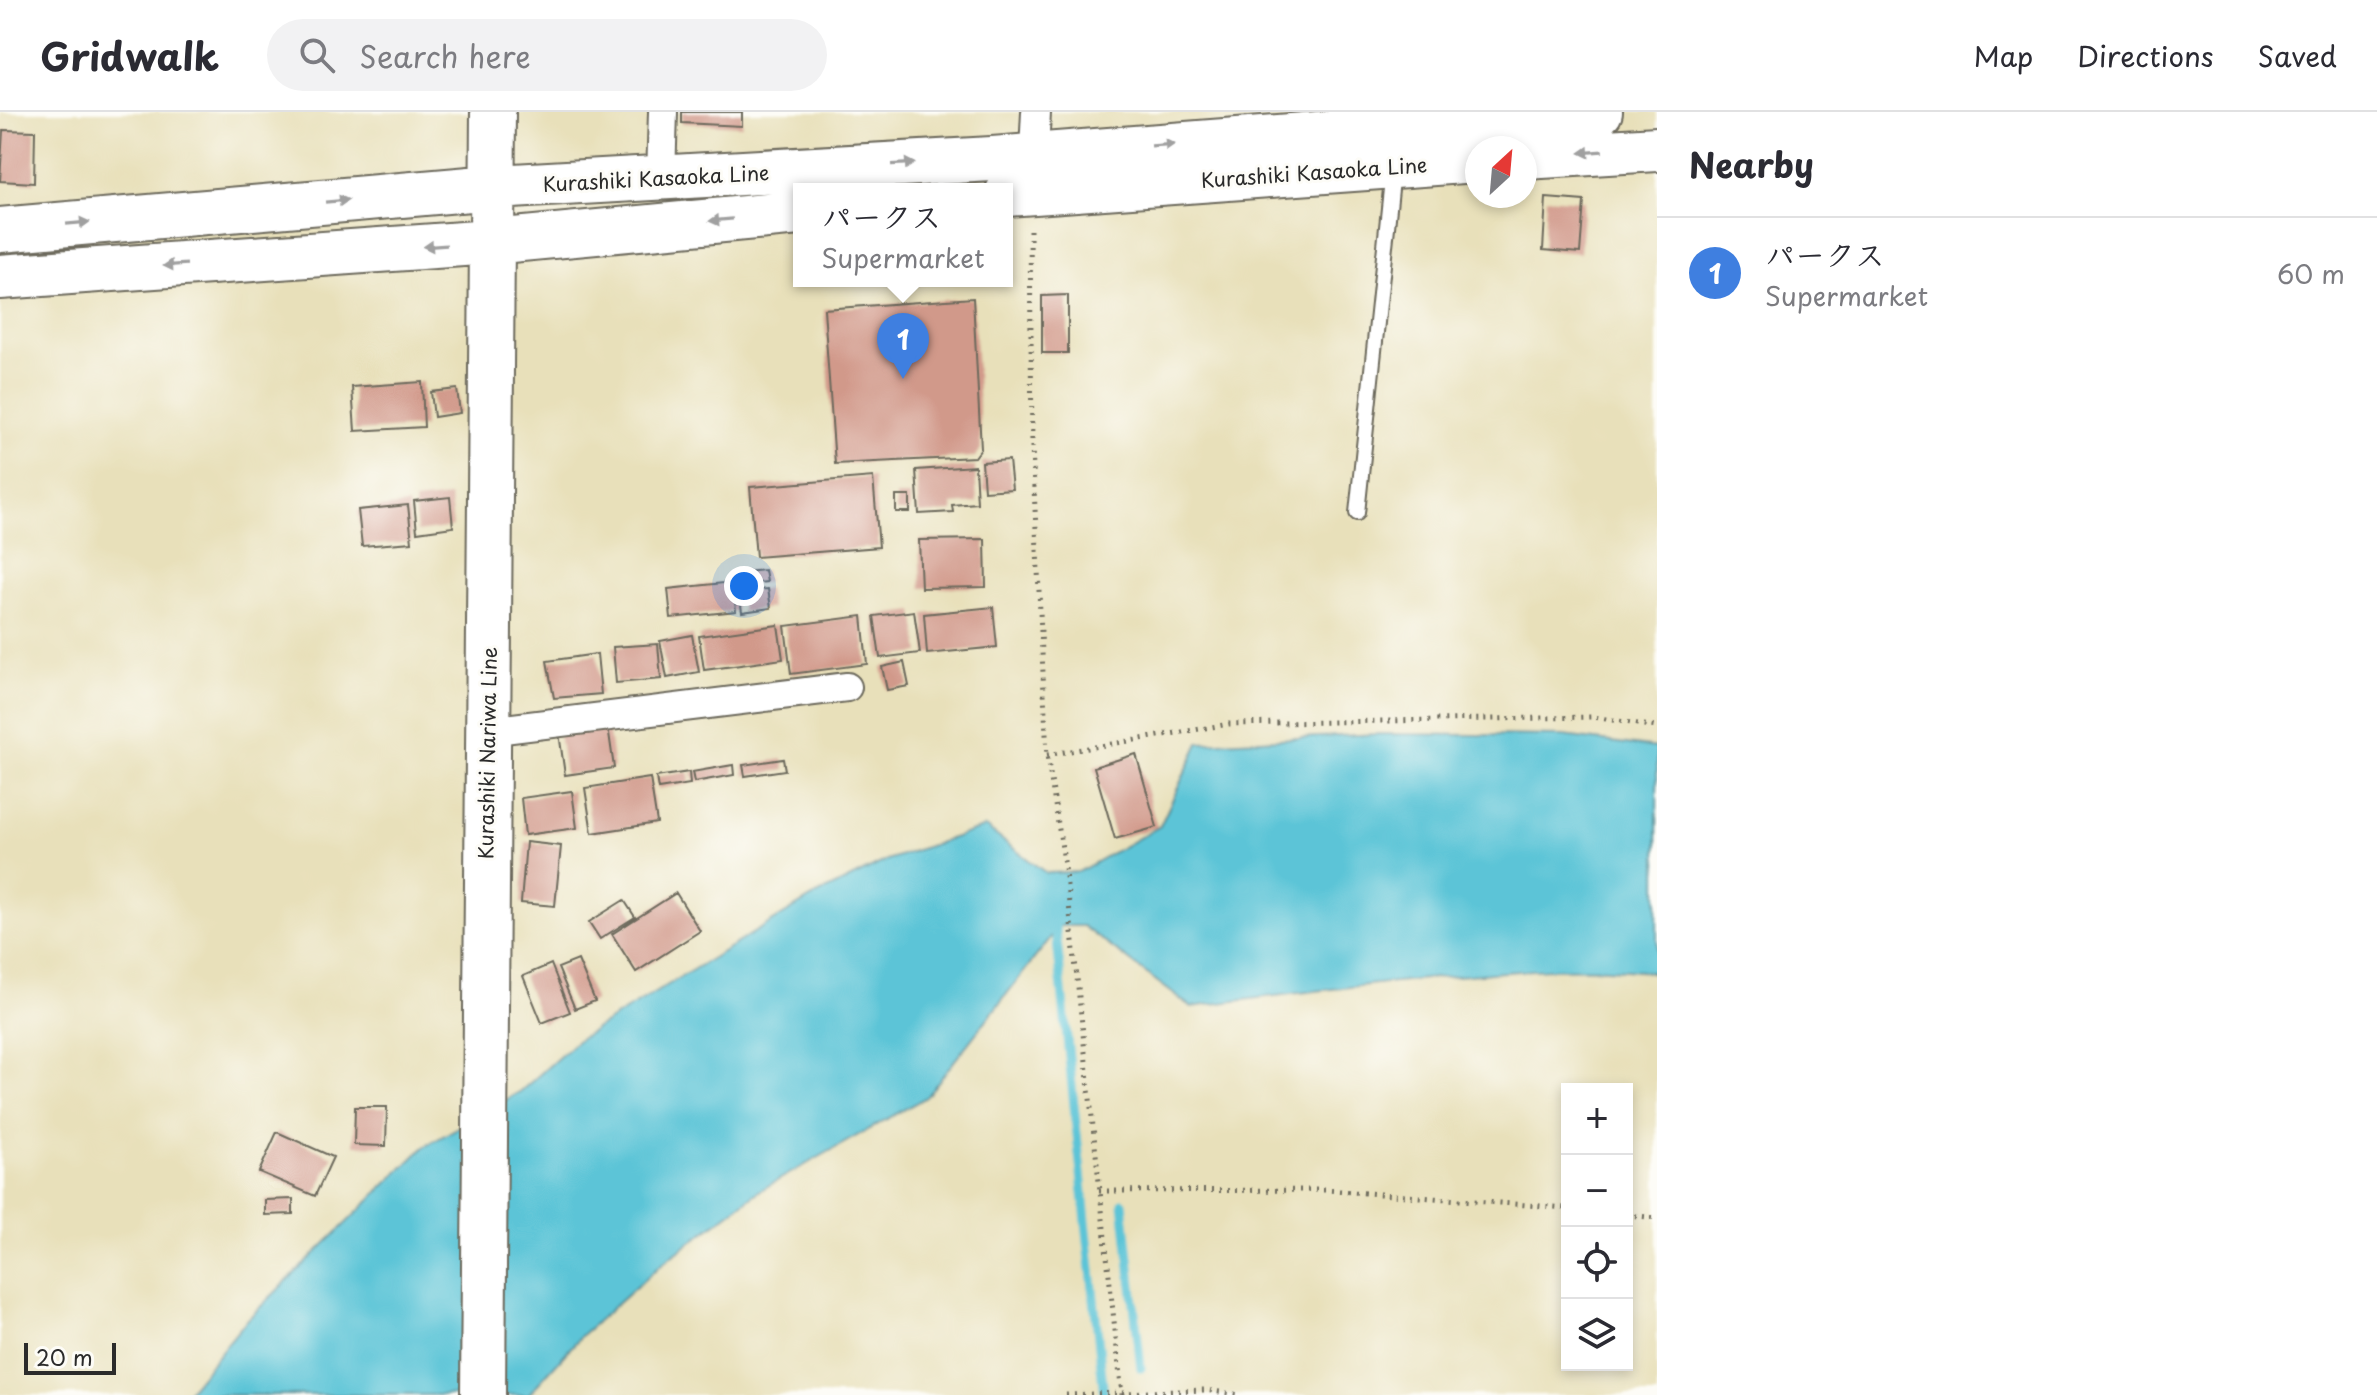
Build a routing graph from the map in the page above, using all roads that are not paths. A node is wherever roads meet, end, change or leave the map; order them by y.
1 (493, 112) edge
2 (663, 112) edge
3 (1036, 112) edge
4 (1600, 112) edge
5 (1422, 119) edge
6 (1657, 149) edge
7 (1537, 156) edge
8 (1465, 161) edge
9 (1393, 166) junction
10 (661, 177) junction
11 (1024, 181) edge
12 (493, 187) junction
13 (793, 214) edge
14 (0, 230) edge
15 (491, 242) junction
16 (0, 277) edge
17 (1357, 513) dead end
18 (847, 687) dead end
19 (487, 731) junction
20 (483, 1395) edge

1 - 12 main road, Kurashiki Nariwa Line
2 - 10 street
3 - 11 street
4 - 5 main road, Kurashiki Kasaoka Line
11 -> 5 main road, Kurashiki Kasaoka Line
6 -> 7 main road
8 - 9 main road, Kurashiki Kasaoka Line
9 - 11 main road, Kurashiki Kasaoka Line
9 - 17 lane
10 -> 11 main road, Kurashiki Kasaoka Line
10 - 12 main road, Kurashiki Kasaoka Line
14 -> 12 main road, Kurashiki Kasaoka Line
12 - 15 main road, Kurashiki Nariwa Line
13 -> 15 main road
15 -> 16 main road
15 - 19 main road, Kurashiki Nariwa Line
18 - 19 street
19 - 20 main road, Kurashiki Nariwa Line

